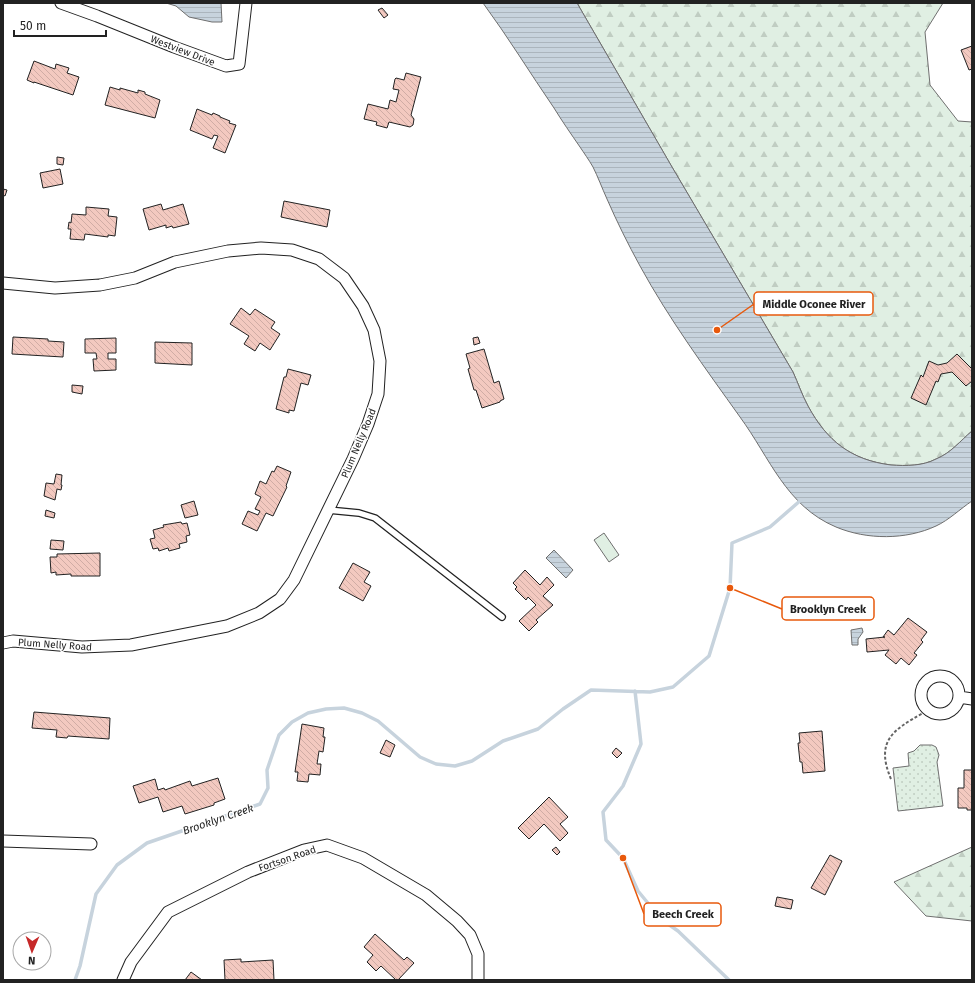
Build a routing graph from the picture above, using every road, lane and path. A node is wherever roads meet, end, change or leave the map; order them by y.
1 (61, 3) edge
2 (246, 3) edge
3 (3, 283) edge
4 (328, 510) junction
5 (502, 617) dead end
6 (3, 643) edge
7 (959, 697) dead end
8 (972, 699) edge
9 (923, 712) dead end
10 (891, 779) dead end
11 (3, 841) edge
12 (91, 844) dead end
13 (123, 980) edge
14 (478, 980) edge

1 - 2 street, Westview Drive
3 - 4 street, Plum Nelly Road
4 - 5 lane
4 - 6 street, Plum Nelly Road
7 - 8 street
9 - 10 path
11 - 12 street
13 - 14 street, Fortson Road

